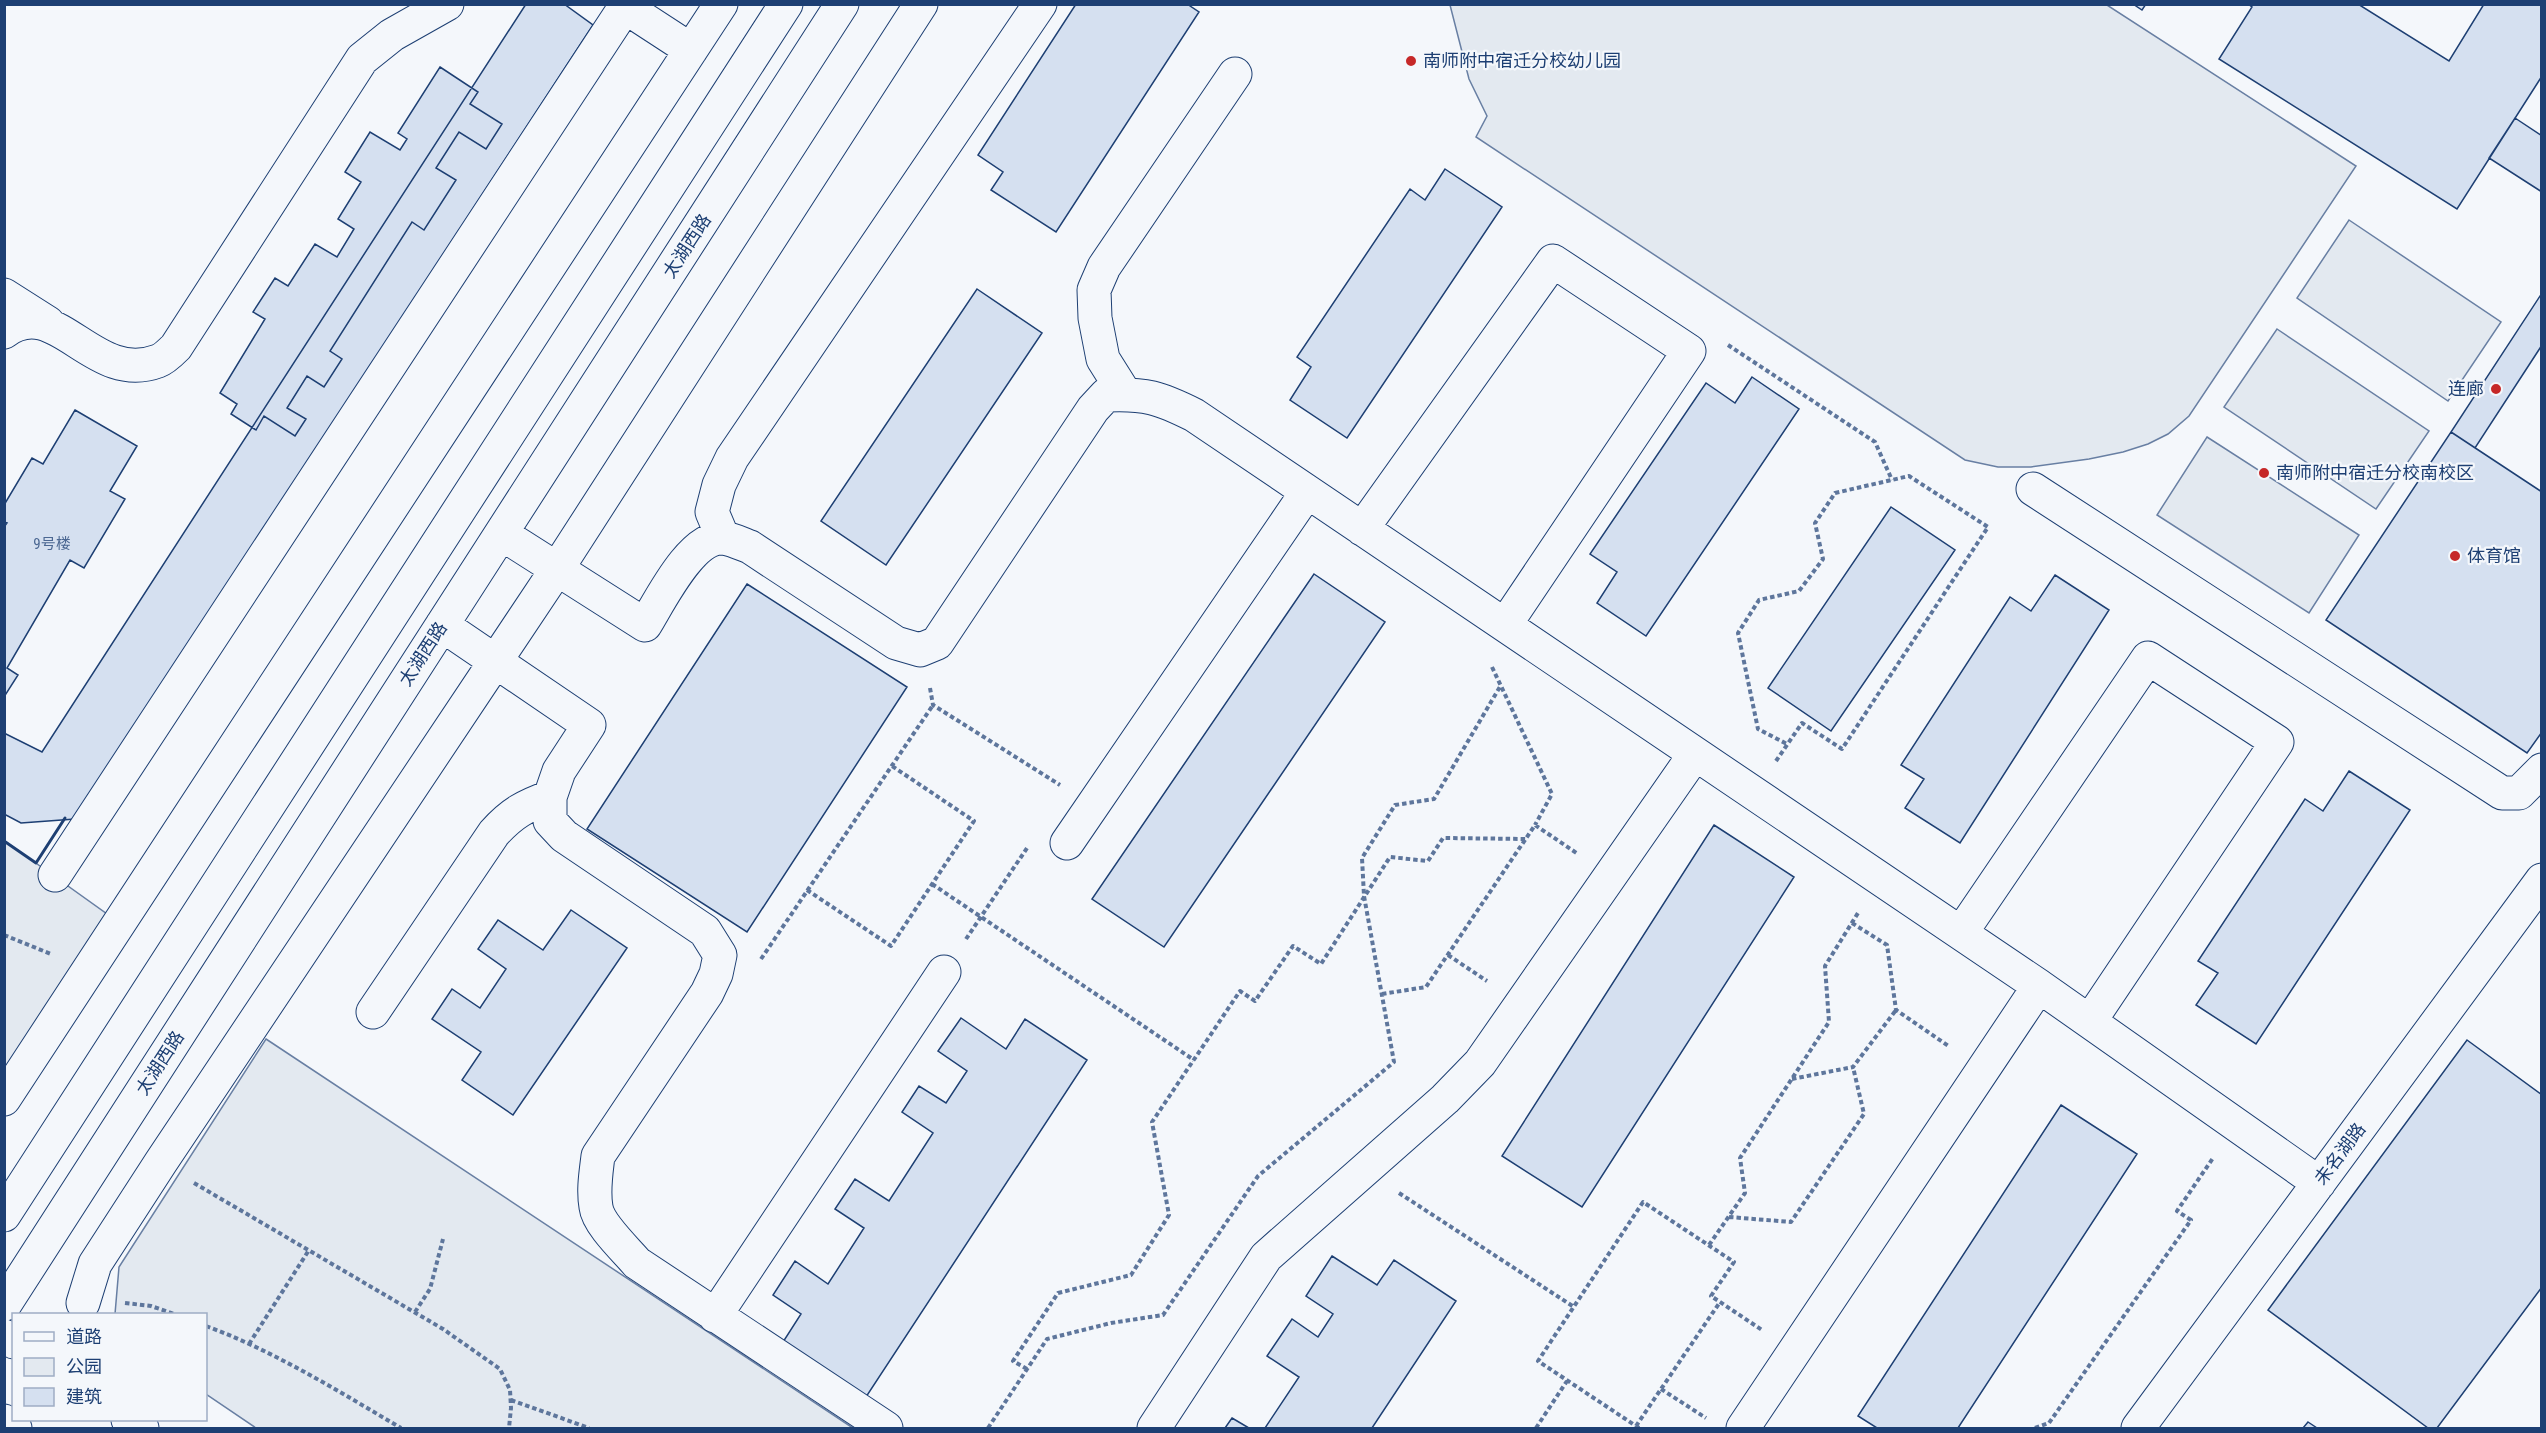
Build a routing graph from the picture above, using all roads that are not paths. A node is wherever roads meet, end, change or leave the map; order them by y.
1 (447, 4) edge
2 (721, 4) edge
3 (786, 4) edge
4 (842, 4) edge
5 (921, 4) edge
6 (1040, 4) edge
7 (691, 50) junction
8 (1236, 74) dead end
9 (4, 295) edge
10 (48, 323) junction
11 (4, 332) edge
12 (1125, 394) junction
13 (2033, 489) dead end
14 (1307, 492) junction
15 (1362, 529) junction
16 (502, 534) junction
17 (723, 538) junction
18 (557, 569) junction
19 (442, 625) junction
20 (1505, 625) junction
21 (495, 660) junction
22 (1695, 754) junction
23 (2541, 770) edge
24 (550, 797) junction
25 (1067, 843) dead end
26 (55, 875) dead end
27 (2541, 880) edge
28 (1961, 933) junction
29 (944, 972) road end
30 (2039, 986) junction
31 (373, 1012) dead end
32 (2090, 1022) junction
33 (4, 1099) edge
34 (2319, 1183) junction
35 (4, 1215) edge
36 (83, 1303) dead end
37 (5, 1304) edge
38 (715, 1316) junction
39 (4, 1421) edge
40 (1728, 1426) edge
41 (15, 1428) edge
42 (886, 1428) edge
43 (1154, 1428) edge
44 (2138, 1428) edge

1 - 10 street
2 - 7 street
3 - 35 street
4 - 16 street, 太湖西路
5 - 18 street
6 - 17 street
7 - 26 street
7 - 33 street
8 - 12 street
9 - 10 street
10 - 11 street
12 - 14 street
12 - 17 street
13 - 23 street
14 - 15 street
14 - 25 street
15 - 20 street
15 - 20 street
16 - 18 street
16 - 19 street, 太湖西路
17 - 18 street
18 - 21 street
19 - 21 street
19 - 37 street, 太湖西路
20 - 22 street
21 - 24 street
21 - 36 street
22 - 28 street
22 - 43 street
24 - 31 street
24 - 38 street
27 - 34 street, 未名湖路
28 - 30 street
28 - 32 street
29 - 38 street
30 - 32 street
30 - 40 street
32 - 34 street
34 - 44 street, 未名湖路
38 - 42 street
39 - 41 street

